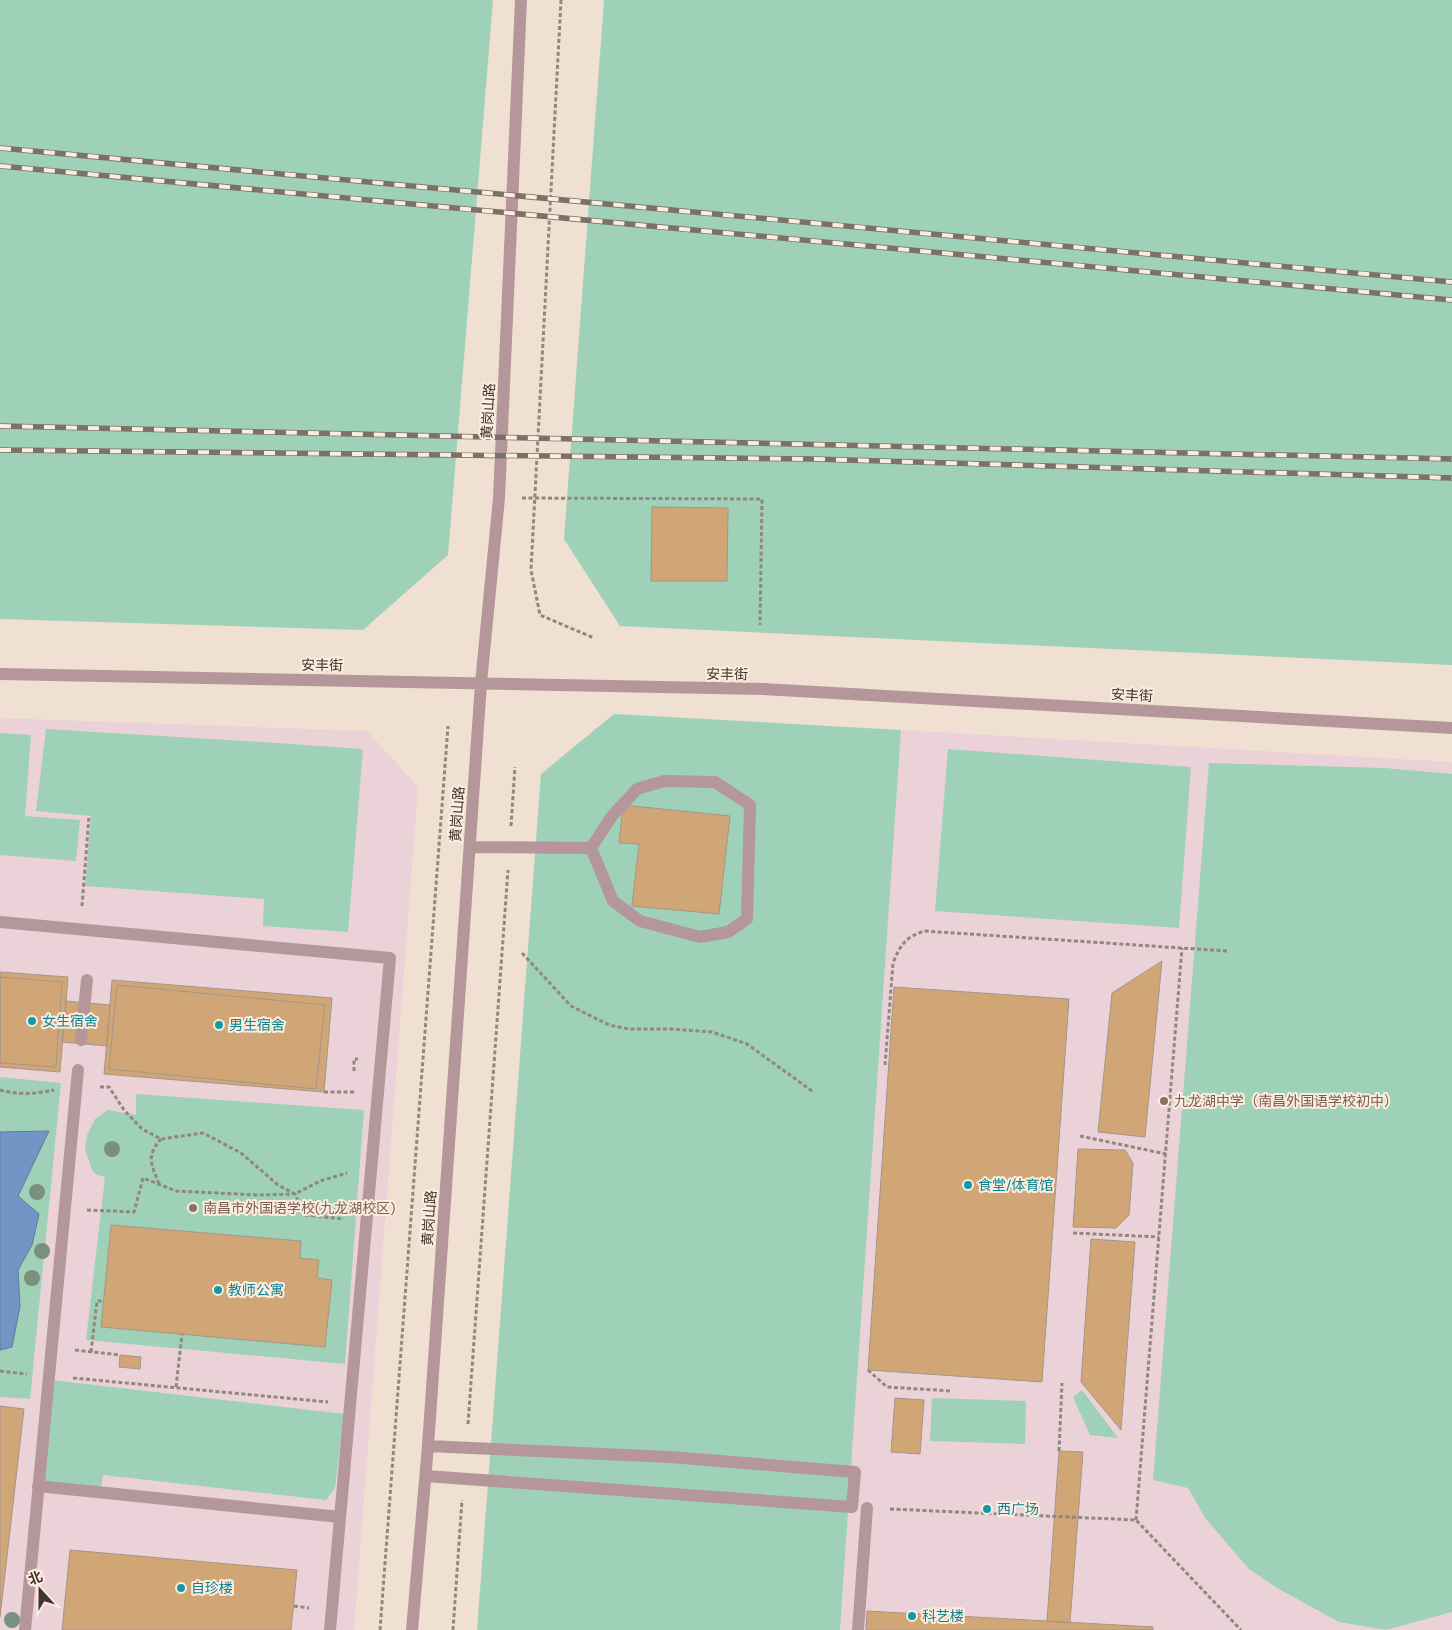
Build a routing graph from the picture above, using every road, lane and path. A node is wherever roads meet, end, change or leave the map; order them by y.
1 (521, 0) edge
2 (561, 0) edge
3 (499, 498) junction
4 (535, 498) junction
5 (760, 625) dead end
6 (594, 638) dead end
7 (0, 674) edge
8 (481, 683) junction
9 (448, 726) dead end
10 (1452, 728) edge
11 (515, 767) dead end
12 (89, 816) dead end
13 (470, 847) junction
14 (510, 848) junction
15 (591, 848) junction
16 (0, 922) edge
17 (80, 929) junction
18 (1182, 948) junction
19 (1227, 951) dead end
20 (522, 953) dead end
21 (87, 980) dead end
22 (81, 1040) dead end
23 (381, 1059) junction
24 (885, 1065) dead end
25 (78, 1070) dead end
26 (354, 1076) dead end
27 (354, 1084) dead end
28 (77, 1086) junction
29 (0, 1090) edge
30 (812, 1091) dead end
31 (324, 1092) dead end
32 (1080, 1136) dead end
33 (161, 1139) junction
34 (1166, 1154) junction
35 (372, 1166) junction
36 (159, 1184) junction
37 (295, 1194) junction
38 (65, 1208) junction
39 (367, 1221) junction
40 (1073, 1233) dead end
41 (1159, 1237) junction
42 (104, 1301) dead end
43 (182, 1334) dead end
44 (52, 1348) junction
45 (90, 1352) junction
46 (120, 1355) dead end
47 (868, 1370) dead end
48 (49, 1376) junction
49 (1062, 1383) dead end
50 (176, 1387) junction
51 (950, 1391) dead end
52 (350, 1404) junction
53 (428, 1446) junction
54 (466, 1448) junction
55 (1059, 1451) dead end
56 (426, 1476) junction
57 (464, 1479) junction
58 (38, 1486) junction
59 (867, 1508) joint
60 (340, 1517) junction
61 (1136, 1520) junction
62 (294, 1606) dead end
63 (300, 1607) dead end
64 (25, 1630) edge
65 (330, 1630) edge
66 (380, 1630) edge
67 (412, 1630) edge
68 (453, 1630) edge
69 (858, 1630) edge
70 (1242, 1630) edge

1 - 3 street, 黄岗山路
2 - 4 path
3 - 4 path
3 - 8 street, 黄岗山路
4 - 5 path
4 - 6 path
7 - 8 street, 安丰街
8 - 10 street, 安丰街
8 - 13 street, 黄岗山路
9 - 66 path
11 - 14 path
12 - 17 path
13 - 14 street
13 - 53 street, 黄岗山路
14 - 15 street
14 - 54 path
15 - 15 street
16 - 17 street
17 - 23 street
18 - 19 path
18 - 24 path
18 - 34 path
20 - 30 path
21 - 22 street
23 - 26 path
23 - 35 street
25 - 28 street
27 - 31 path
28 - 29 path
28 - 33 path
28 - 38 street
32 - 34 path
33 - 36 path
33 - 37 path
34 - 41 path
35 - 37 path
35 - 39 street
36 - 37 path
36 - 38 path
37 - 39 path
38 - 44 street
39 - 52 street
40 - 41 path
41 - 61 path
42 - 45 path
43 - 50 path
44 - 45 path
44 - 48 street
45 - 46 path
47 - 51 path
48 - 50 path
48 - 58 street
49 - 55 path
50 - 52 path
52 - 60 street
53 - 54 street
53 - 56 street, 黄岗山路
54 - 57 street
56 - 57 street
56 - 67 street, 黄岗山路
57 - 68 path
58 - 60 street
58 - 64 street
59 - 61 path
59 - 69 street
60 - 65 street
61 - 70 path
62 - 63 path

